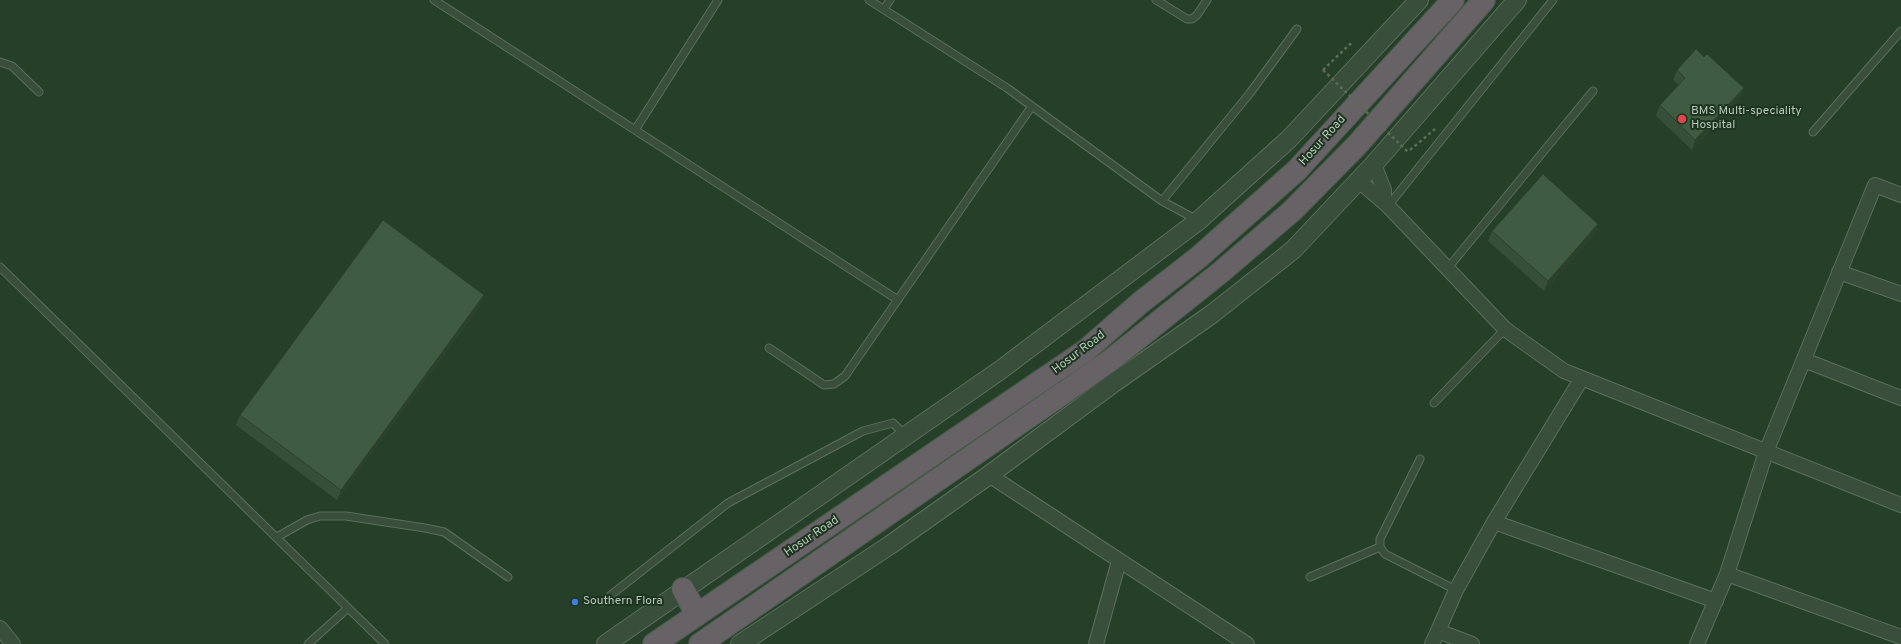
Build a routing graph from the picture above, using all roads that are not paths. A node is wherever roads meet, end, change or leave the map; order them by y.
1 (434, 0) edge
2 (718, 0) edge
3 (869, 0) edge
4 (890, 0) edge
5 (1156, 0) edge
6 (1207, 0) edge
7 (1419, 0) edge
8 (1453, 0) edge
9 (1484, 0) edge
10 (1517, 0) edge
11 (1553, 0) edge
12 (884, 9) junction
13 (1297, 29) dead end
14 (1900, 34) edge
15 (0, 62) edge
16 (1593, 91) dead end
17 (39, 92) dead end
18 (1032, 106) junction
19 (635, 130) junction
20 (1813, 132) dead end
21 (1374, 164) junction
22 (1358, 180) junction
23 (1901, 195) edge
24 (1162, 201) junction
25 (1386, 204) junction
26 (1198, 222) junction
27 (0, 267) edge
28 (1448, 268) junction
29 (1839, 272) junction
30 (1901, 294) edge
31 (898, 300) junction
32 (1505, 329) junction
33 (770, 348) dead end
34 (1804, 360) junction
35 (1582, 378) junction
36 (1901, 398) edge
37 (1434, 403) dead end
38 (906, 436) junction
39 (1766, 452) junction
40 (1420, 459) dead end
41 (989, 475) junction
42 (1901, 504) edge
43 (1494, 522) junction
44 (277, 537) junction
45 (1380, 547) junction
46 (1119, 561) junction
47 (1727, 574) junction
48 (508, 577) dead end
49 (1310, 577) dead end
50 (683, 589) junction
51 (1456, 590) junction
52 (1716, 601) junction
53 (602, 602) dead end
54 (348, 608) junction
55 (697, 615) junction
56 (0, 628) edge
57 (1438, 631) junction
58 (722, 636) edge
59 (1901, 637) edge
60 (12, 644) edge
61 (308, 644) edge
62 (385, 644) edge
63 (606, 644) edge
64 (654, 644) edge
65 (700, 644) edge
66 (740, 644) edge
67 (1096, 644) edge
68 (1247, 644) edge
69 (1432, 644) edge
70 (1472, 644) edge
71 (1697, 644) edge

1 - 19 lane
2 - 19 lane
3 - 12 lane
4 - 12 lane
5 - 6 lane
7 - 26 street
8 - 55 highway, Hosur Road
9 - 58 highway, Hosur Road
10 - 21 street
11 - 25 lane
12 - 18 lane
13 - 24 lane
14 - 20 lane
15 - 17 lane
16 - 28 lane
18 - 24 lane
18 - 31 lane
19 - 31 lane
21 - 22 street
21 - 25 street
22 - 25 street
22 - 41 street
23 - 29 street
24 - 26 lane
25 - 28 street
26 - 38 street
27 - 44 lane
28 - 32 street
29 - 30 street
29 - 34 street
31 - 33 lane
32 - 35 street
32 - 37 lane
34 - 36 street
34 - 39 street
35 - 39 street
35 - 43 street
38 - 50 street
38 - 53 lane
39 - 42 street
39 - 47 street
40 - 45 lane
41 - 46 street
41 - 66 street
43 - 51 street
43 - 52 street
44 - 48 lane
44 - 54 lane
45 - 49 lane
45 - 51 lane
46 - 67 street
46 - 68 street
47 - 52 street
47 - 59 street
50 - 55 highway
50 - 63 street
51 - 57 street
52 - 71 street
54 - 61 lane
54 - 62 lane
55 - 64 highway, Hosur Road
56 - 60 street
57 - 69 street
57 - 70 street
58 - 65 highway, Hosur Road

